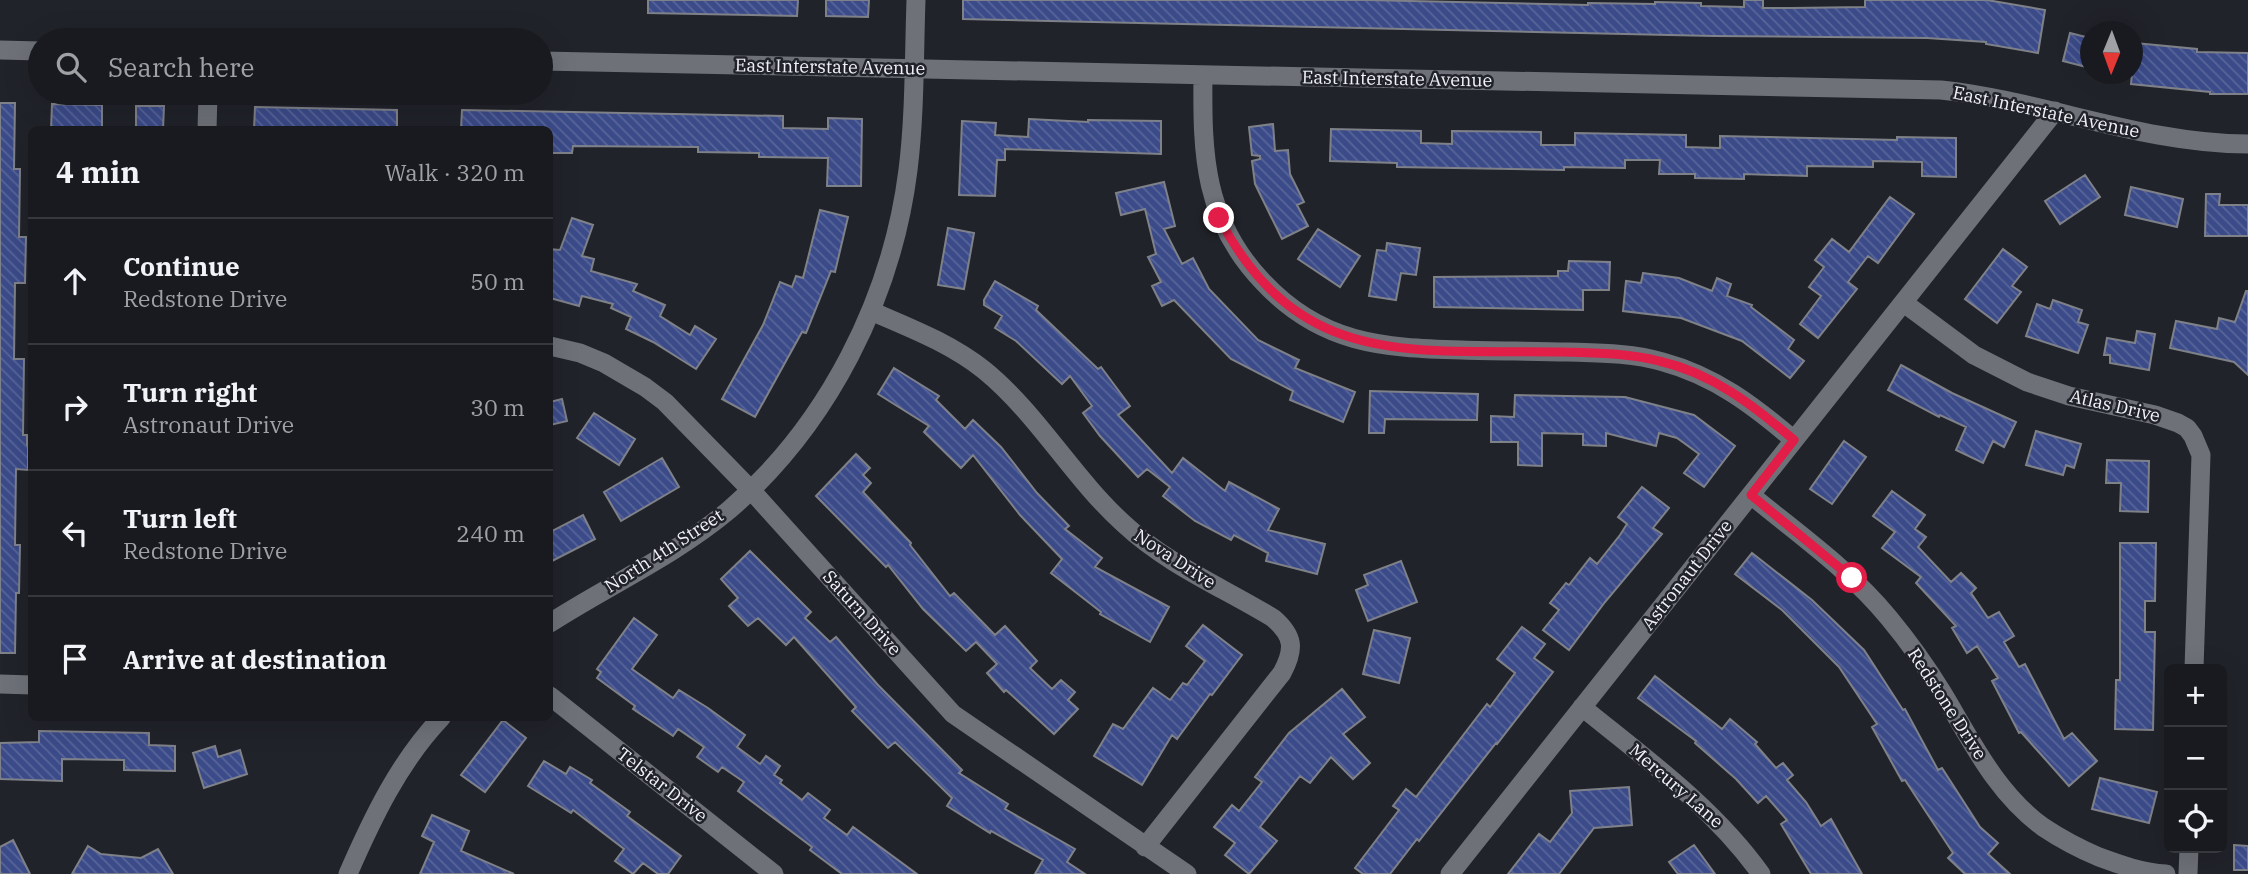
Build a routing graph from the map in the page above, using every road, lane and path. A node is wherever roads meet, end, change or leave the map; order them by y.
1 (916, 0) edge
2 (0, 50) edge
3 (28, 51) edge
4 (553, 61) edge
5 (914, 69) junction
6 (1203, 75) junction
7 (208, 105) edge
8 (2055, 111) junction
9 (207, 126) edge
10 (2248, 144) edge
11 (1904, 303) junction
12 (871, 311) junction
13 (553, 347) edge
14 (1794, 440) junction
15 (750, 489) junction
16 (1751, 495) junction
17 (553, 621) edge
18 (2194, 664) edge
19 (0, 684) edge
20 (28, 685) edge
21 (553, 698) edge
22 (1582, 707) junction
23 (438, 721) edge
24 (1145, 847) junction
25 (2189, 853) edge
26 (348, 874) edge
27 (774, 874) edge
28 (1187, 874) edge
29 (1450, 874) edge
30 (1761, 874) edge
31 (2166, 874) edge
32 (2189, 874) edge

1 - 5 street, North 4th Street
2 - 3 street
4 - 5 street, East Interstate Avenue
5 - 6 street, East Interstate Avenue
5 - 12 street, North 4th Street
6 - 8 street, East Interstate Avenue
6 - 14 street
7 - 9 street
8 - 10 street, East Interstate Avenue
8 - 11 street, Astronaut Drive
11 - 14 street, Astronaut Drive
11 - 18 street, Atlas Drive
12 - 15 street, North 4th Street
12 - 24 street, Nova Drive
13 - 15 street, Saturn Drive
14 - 16 street, Astronaut Drive
15 - 17 street, North 4th Street
15 - 24 street, Saturn Drive
16 - 22 street, Astronaut Drive
16 - 31 street, Redstone Drive
19 - 20 street
21 - 27 street, Telstar Drive
22 - 29 street, Astronaut Drive
22 - 30 street, Mercury Lane
23 - 26 street
24 - 28 street, Saturn Drive
25 - 32 street

